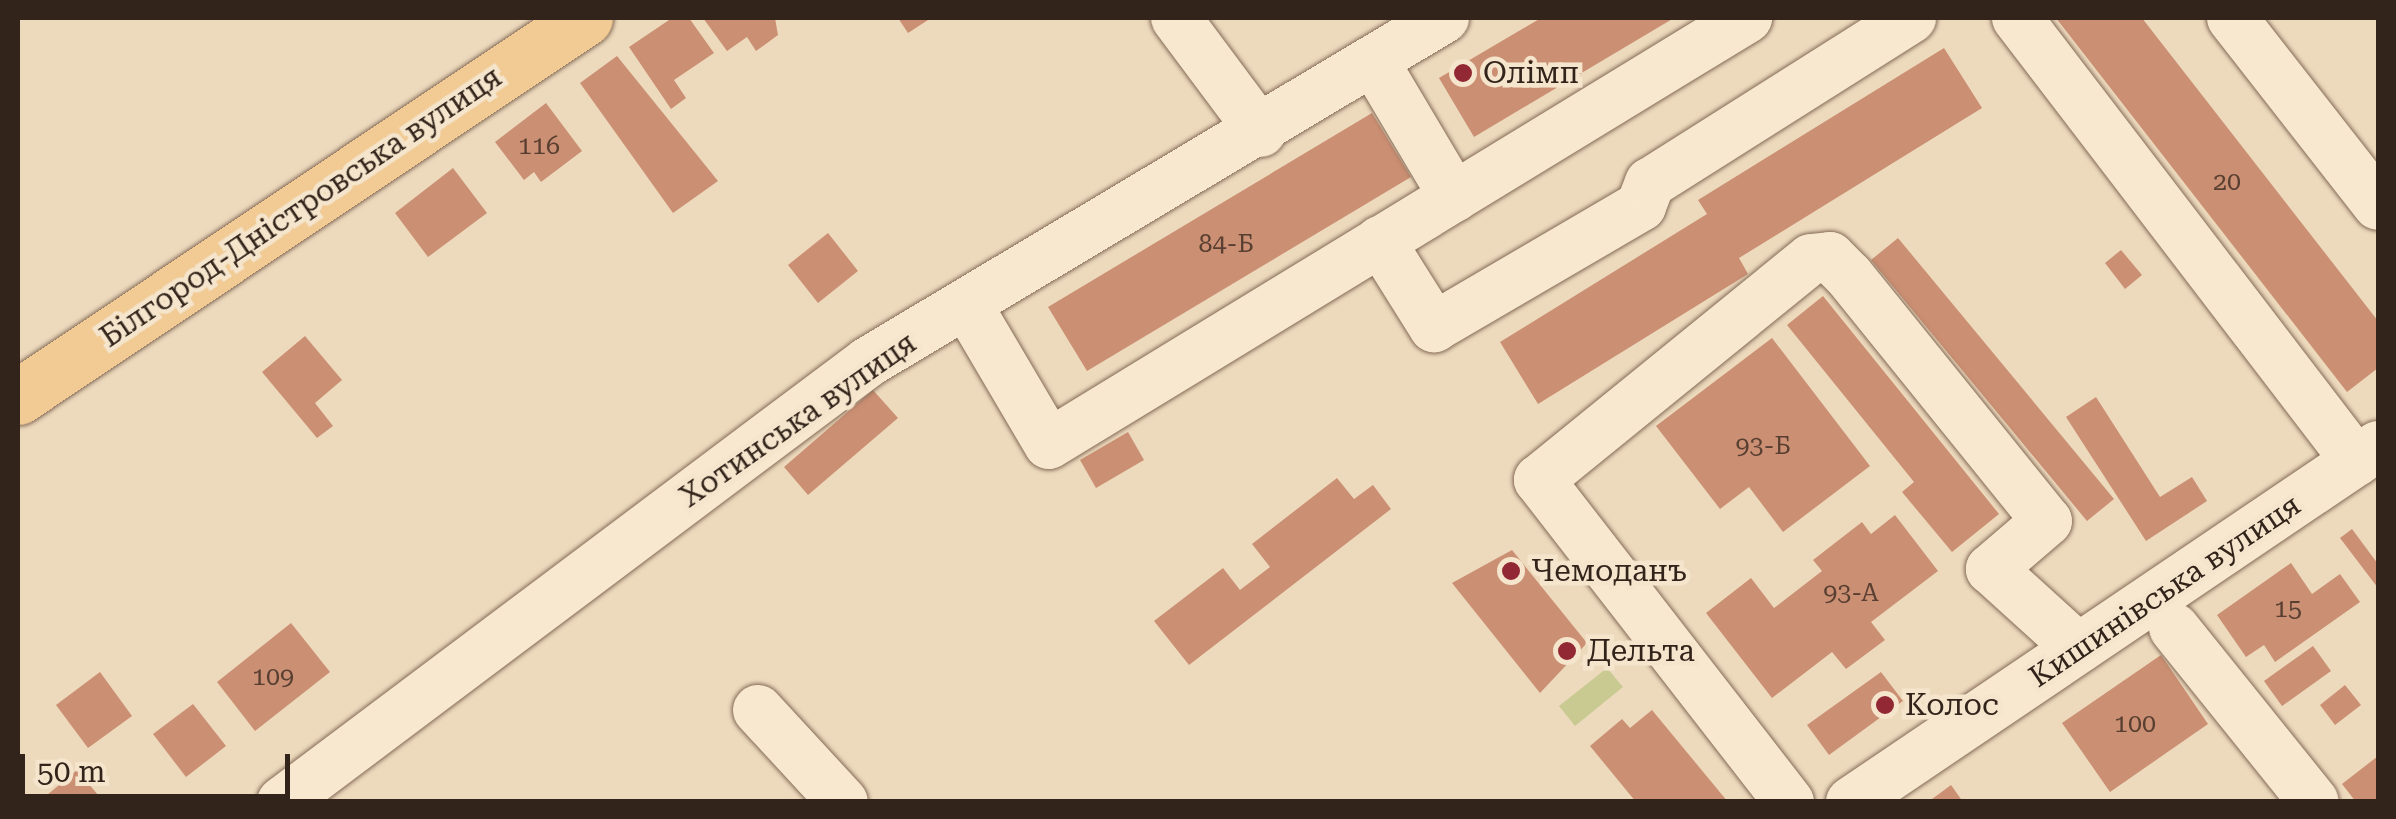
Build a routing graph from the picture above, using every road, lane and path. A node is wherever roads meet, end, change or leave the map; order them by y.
1 (585, 18) edge
2 (1176, 18) edge
3 (1444, 18) edge
4 (1747, 18) edge
5 (1912, 18) edge
6 (2017, 18) edge
7 (2232, 18) edge
8 (1374, 62) junction
9 (1262, 132) junction
10 (1454, 196) junction
11 (2378, 205) edge
12 (1380, 241) junction
13 (967, 304) junction
14 (18, 397) edge
15 (2367, 454) edge
16 (2180, 634) dead end
17 (2078, 648) junction
18 (758, 710) dead end
19 (282, 802) edge
20 (843, 802) edge
21 (1789, 802) edge
22 (1851, 802) edge
23 (2314, 802) edge

1 - 14 main road, Білгород-Дністровська вулиця
2 - 9 street
3 - 8 street, Хотинська вулиця
4 - 10 street
5 - 12 street
6 - 15 street
7 - 11 street
8 - 9 street, Хотинська вулиця
8 - 10 street
9 - 13 street, Хотинська вулиця
10 - 12 street
12 - 13 street
13 - 19 street, Хотинська вулиця
15 - 17 street, Кишинівська вулиця
16 - 23 street
17 - 21 street
17 - 22 street, Кишинівська вулиця
18 - 20 street

